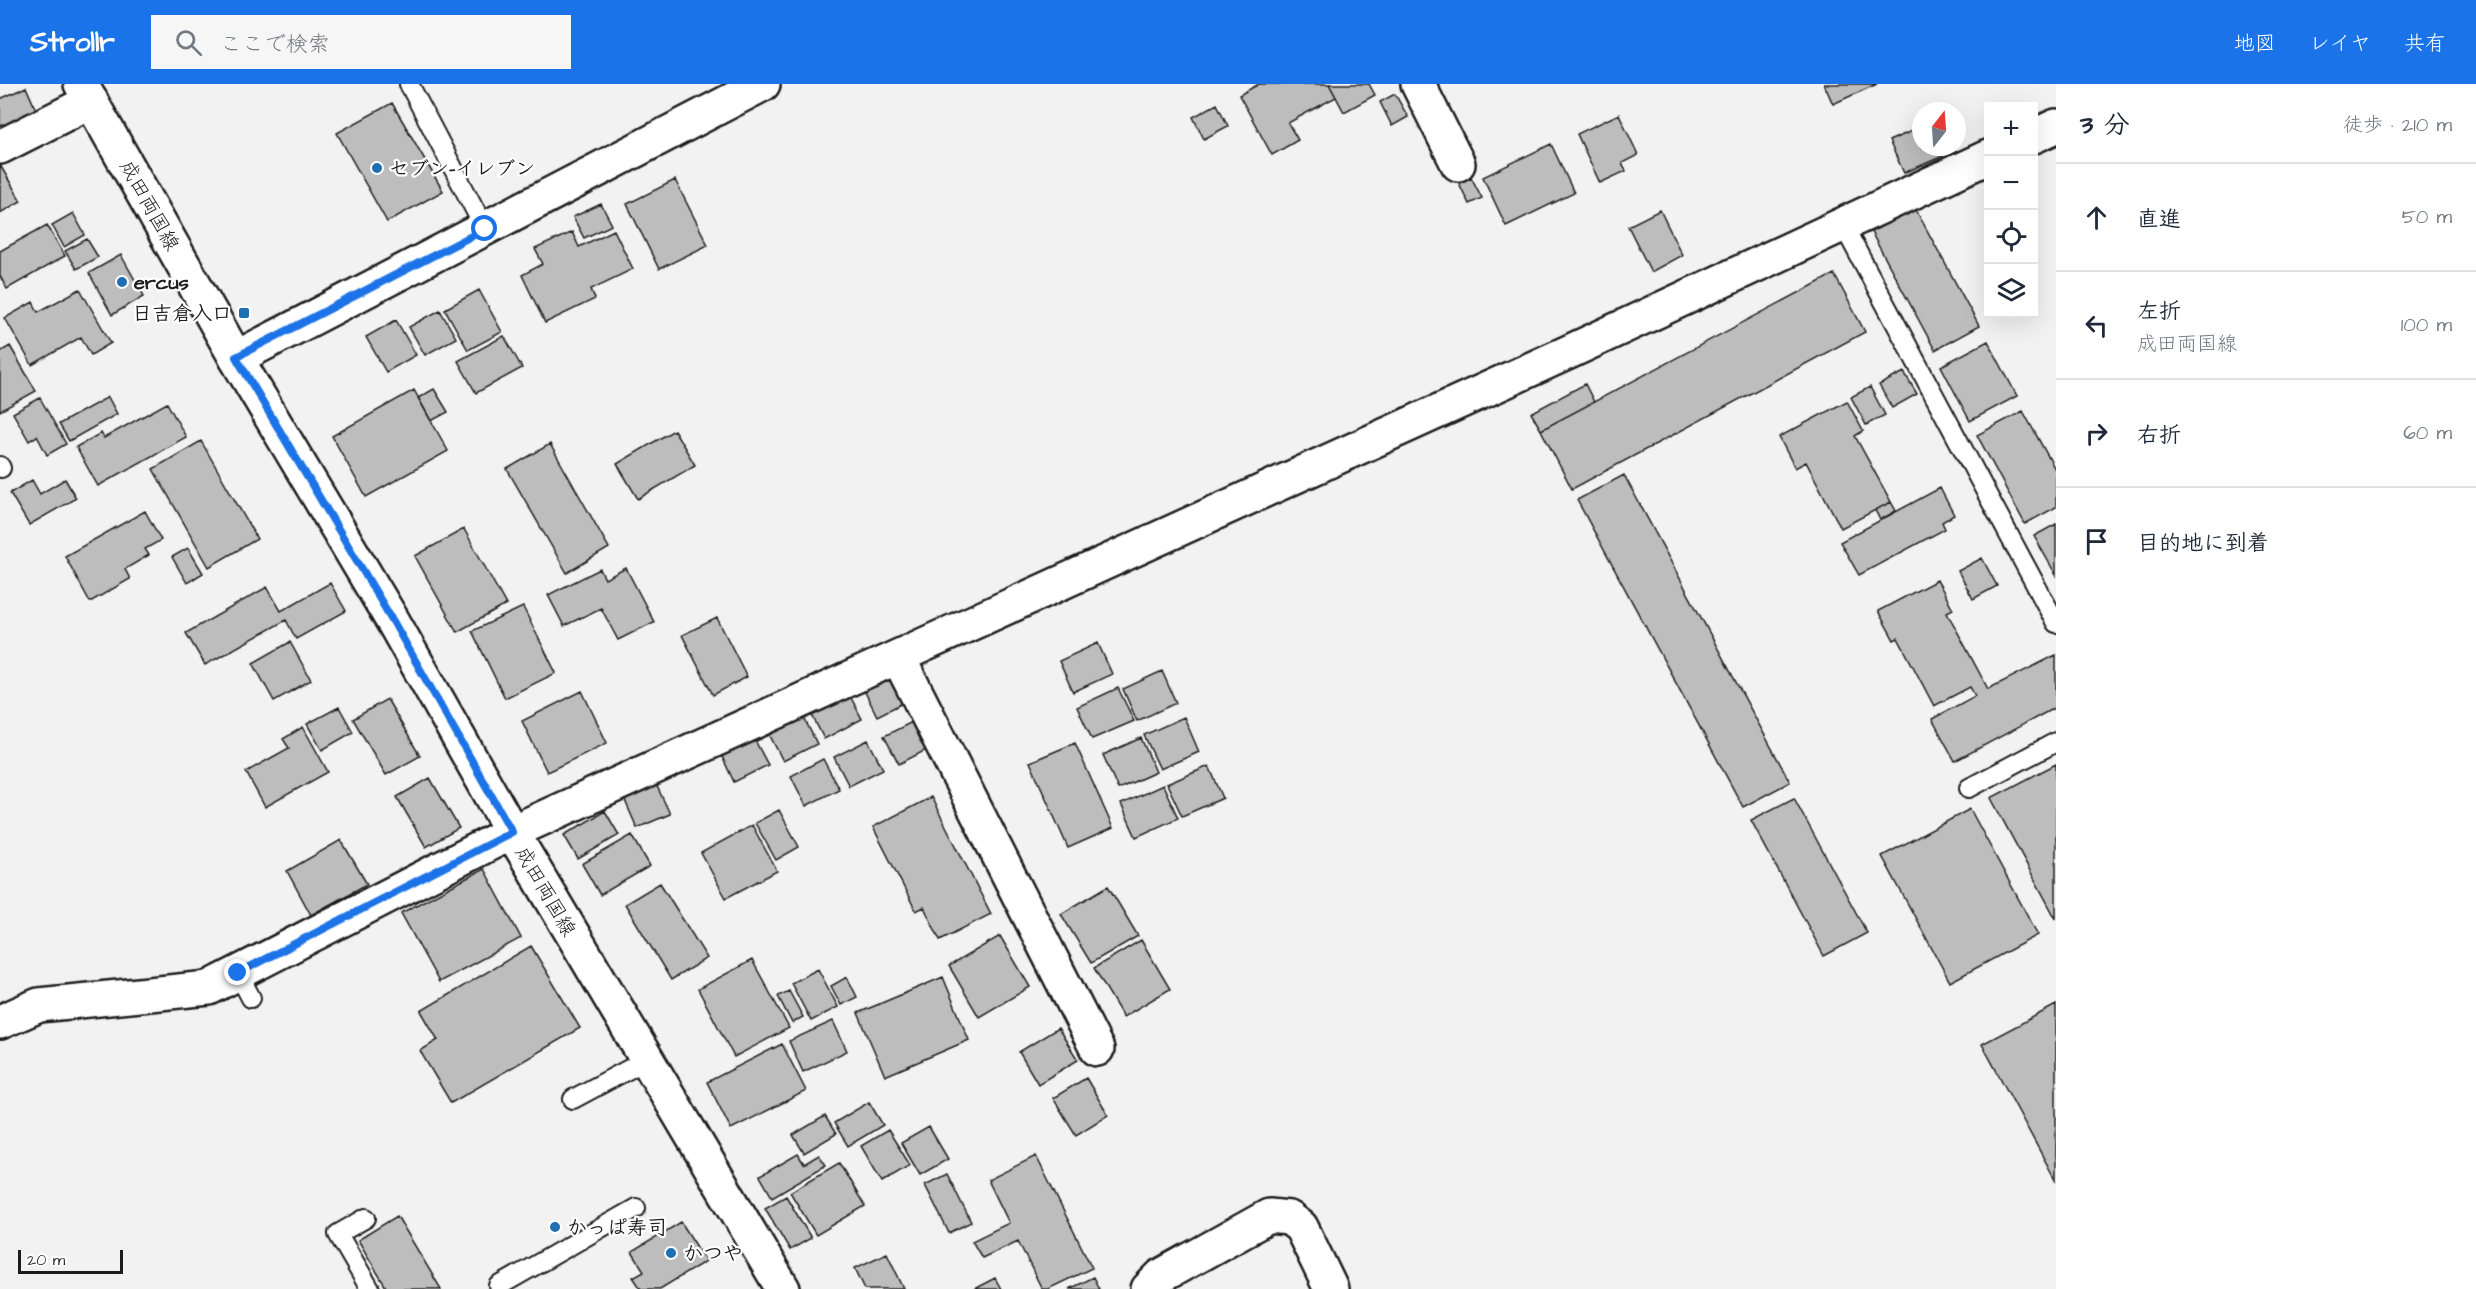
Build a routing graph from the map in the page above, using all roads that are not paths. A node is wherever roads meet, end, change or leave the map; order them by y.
1 (409, 84) edge
2 (763, 84) edge
3 (1418, 84) edge
4 (86, 93) edge
5 (2056, 126) edge
6 (2038, 134) edge
7 (0, 147) edge
8 (1984, 159) edge
9 (1458, 164) dead end
10 (1843, 225) junction
11 (485, 229) junction
12 (236, 357) junction
13 (2056, 623) edge
14 (898, 657) junction
15 (2056, 742) edge
16 (1969, 788) dead end
17 (512, 832) junction
18 (0, 1022) edge
19 (1097, 1049) dead end
20 (646, 1060) junction
21 (573, 1098) dead end
22 (636, 1208) dead end
23 (366, 1218) dead end
24 (500, 1286) dead end
25 (370, 1289) edge
26 (783, 1289) edge
27 (1148, 1289) edge
28 (1331, 1289) edge

1 - 11 lane
2 - 11 street
3 - 9 street
4 - 7 street
4 - 12 street, 成田両国線
5 - 6 street
8 - 10 street
10 - 13 lane
10 - 14 street
11 - 12 street
12 - 17 street, 成田両国線
14 - 17 street
14 - 19 street
15 - 16 lane
17 - 18 street
17 - 20 street, 成田両国線
20 - 21 lane
20 - 26 street, 成田両国線
22 - 24 lane
23 - 25 lane
27 - 28 street

